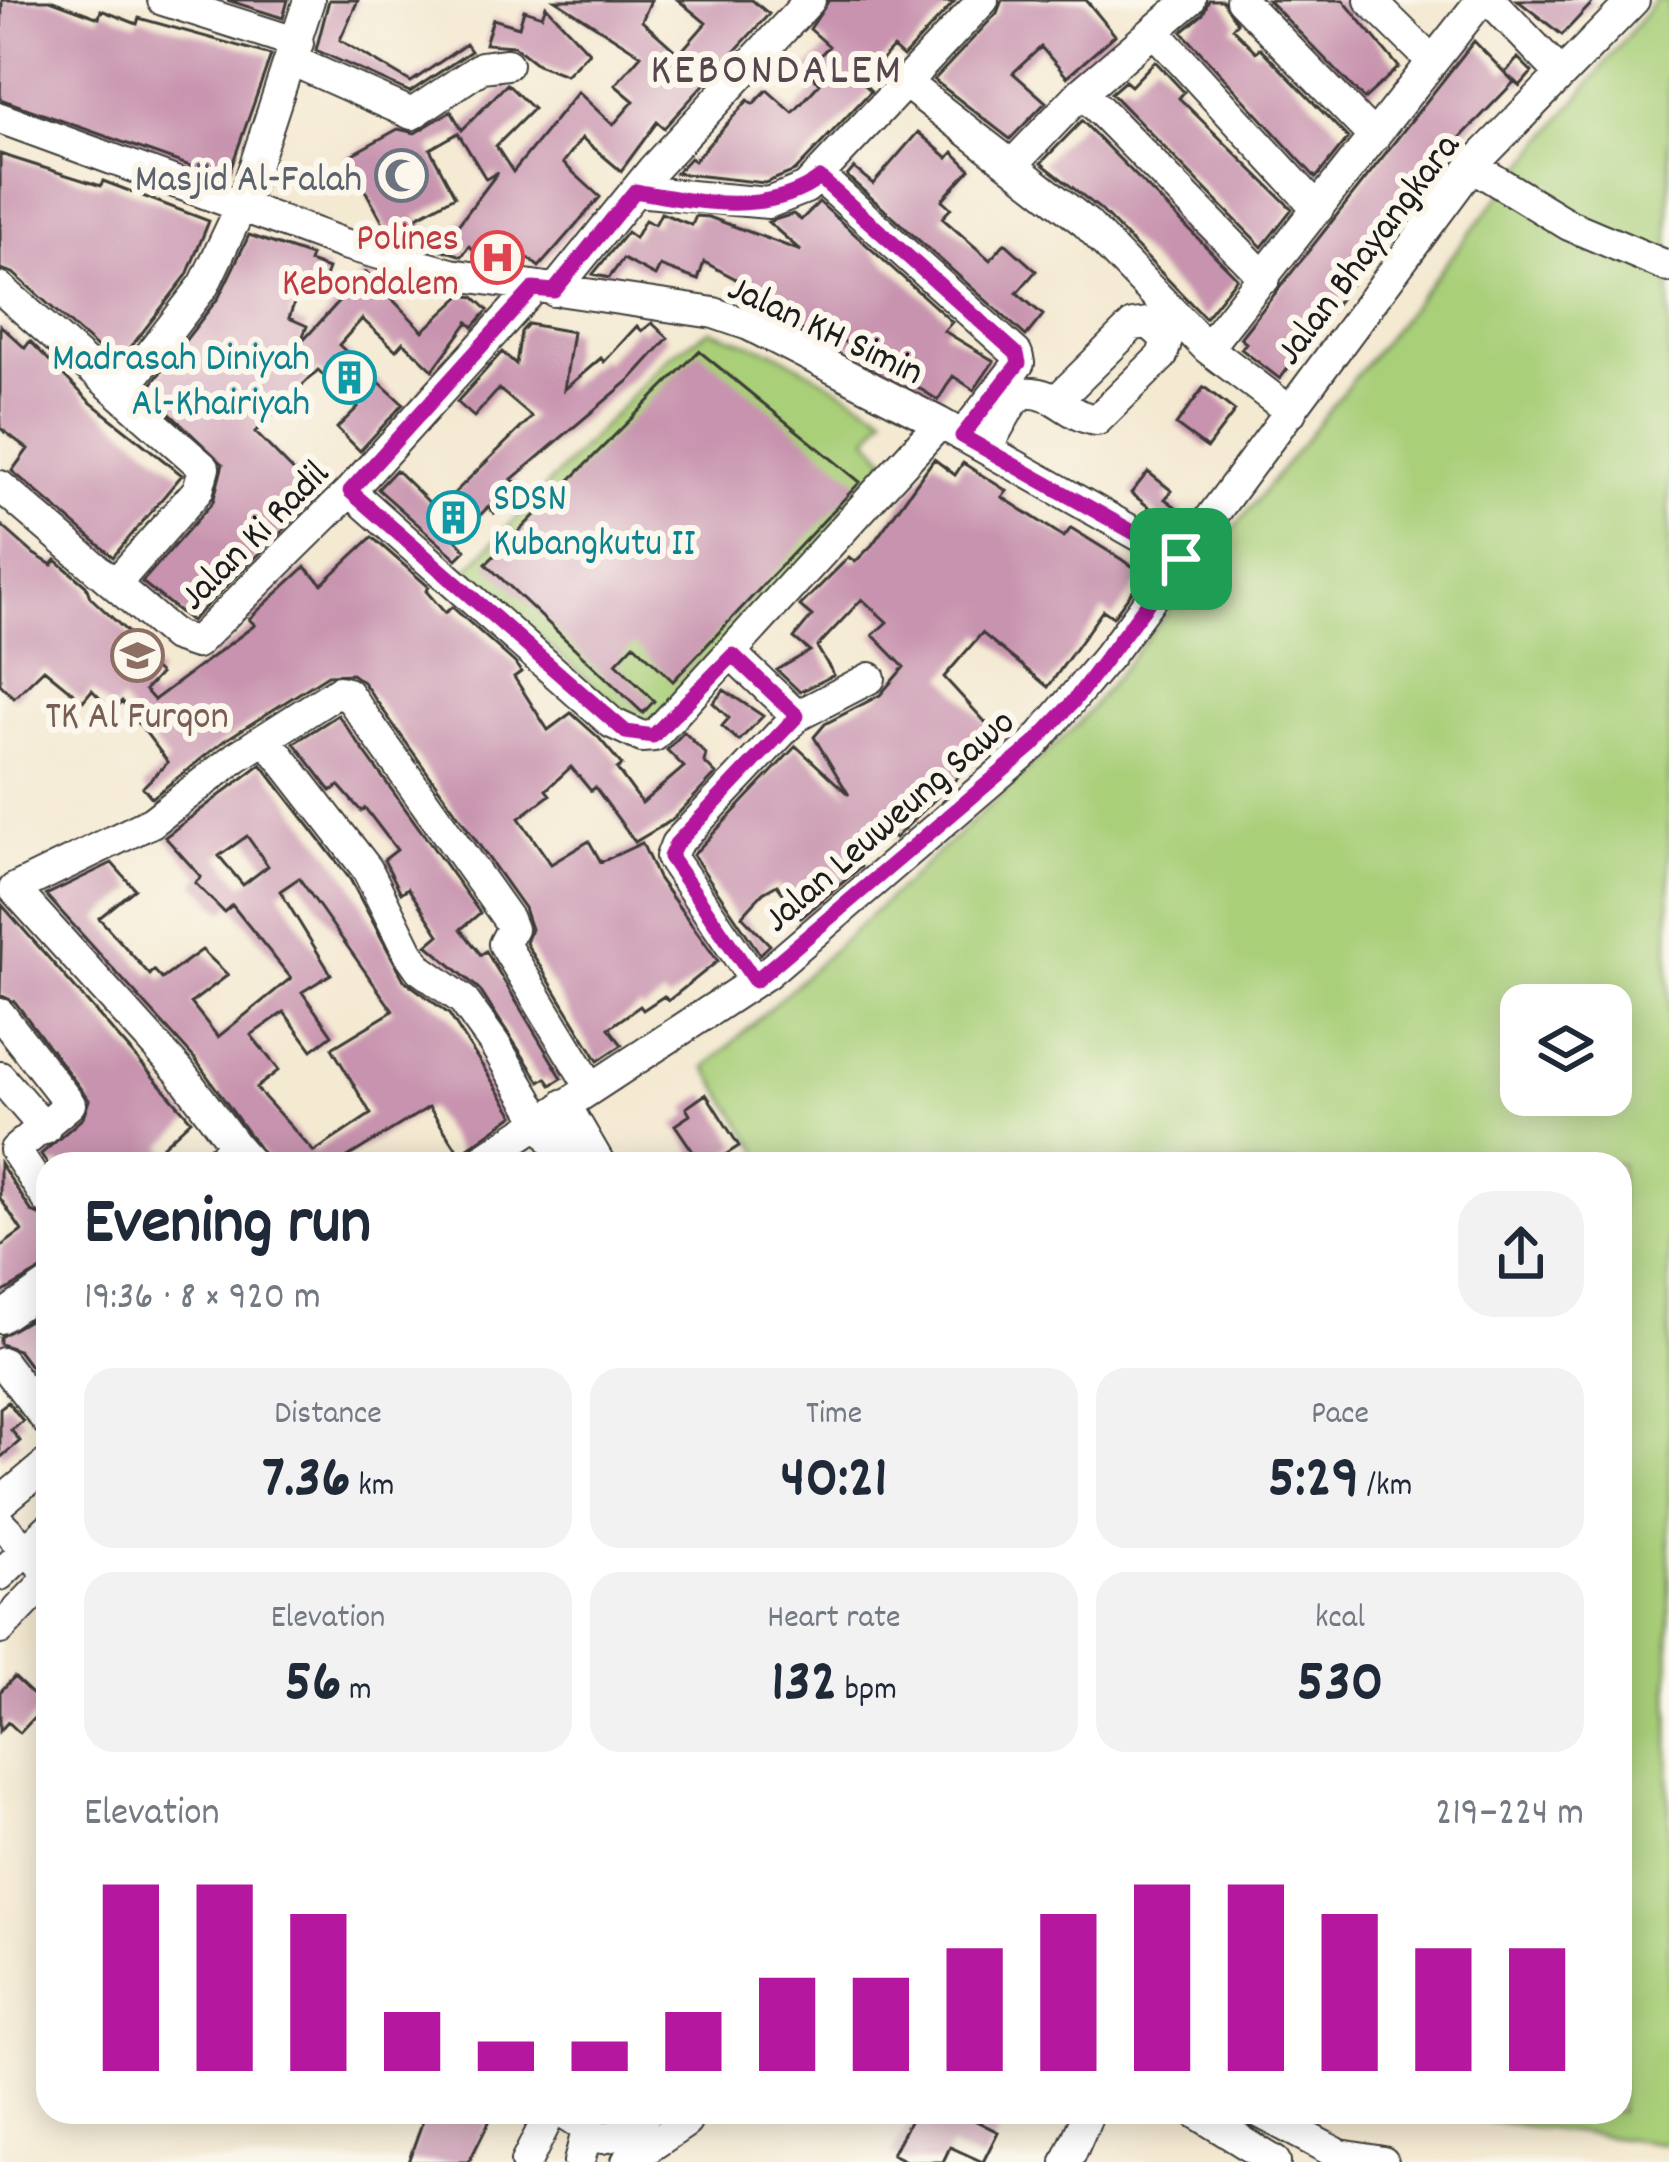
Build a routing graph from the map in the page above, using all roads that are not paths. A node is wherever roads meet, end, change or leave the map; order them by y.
1 (163, 0) edge
2 (309, 0) edge
3 (810, 0) edge
4 (983, 0) edge
5 (1190, 0) edge
6 (1241, 0) edge
7 (1370, 0) edge
8 (1634, 0) edge
9 (1490, 2) edge
10 (1155, 32) junction
11 (295, 52) junction
12 (1432, 61) junction
13 (507, 64) dead end
14 (1566, 66) junction
15 (903, 81) junction
16 (1082, 92) junction
17 (0, 118) edge
18 (1374, 137) junction
19 (1014, 163) junction
20 (1472, 166) junction
21 (820, 178) junction
22 (635, 191) junction
23 (242, 205) junction
24 (1318, 209) junction
25 (1669, 268) edge
26 (1265, 278) junction
27 (0, 288) edge
28 (544, 290) junction
29 (1207, 347) junction
30 (122, 391) junction
31 (1059, 398) dead end
32 (1291, 412) junction
33 (963, 436) junction
34 (0, 486) edge
35 (350, 491) junction
36 (1181, 559) junction
37 (116, 583) junction
38 (733, 655) junction
39 (870, 678) dead end
40 (797, 716) junction
41 (266, 739) junction
42 (755, 981) junction
43 (0, 1014) edge
44 (0, 1077) edge
45 (565, 1103) junction
46 (45, 1129) junction
47 (229, 1152) edge
48 (494, 1152) edge
49 (576, 1152) edge
50 (8, 1155) edge
51 (36, 1186) edge
52 (36, 1293) edge
53 (0, 1318) edge
54 (3, 1363) dead end
55 (36, 1406) edge
56 (36, 1473) edge
57 (0, 1503) edge
58 (0, 1523) edge
59 (36, 1538) edge
60 (23, 1549) junction
61 (36, 1563) edge
62 (0, 1575) edge
63 (36, 1588) edge
64 (0, 1629) edge
65 (545, 2124) edge
66 (577, 2124) edge
67 (630, 2124) edge
68 (683, 2124) edge
69 (1084, 2124) edge
70 (1214, 2124) edge
71 (1282, 2124) edge
72 (587, 2131) junction
73 (526, 2162) edge
74 (579, 2162) edge
75 (627, 2162) edge
76 (1067, 2162) edge
77 (1275, 2162) edge
78 (1382, 2162) edge

1 - 11 street
2 - 11 street
3 - 22 street, Jalan Ki Radil
4 - 15 street
5 - 10 street
6 - 18 street
7 - 12 street
8 - 14 street, Jalan Bhayangkara
9 - 12 street
9 - 14 street
10 - 16 street
10 - 24 street
11 - 13 street
11 - 23 street
12 - 18 street
14 - 20 street, Jalan Bhayangkara
15 - 19 street
15 - 21 street
16 - 19 street
16 - 26 street
17 - 23 street, Jalan KH Simin
18 - 24 street
19 - 29 street
20 - 25 street
20 - 32 street, Jalan Bhayangkara
21 - 22 street
21 - 33 street
22 - 28 street, Jalan Ki Radil
23 - 28 street, Jalan KH Simin
23 - 30 street
24 - 26 street
26 - 29 street
27 - 30 street
28 - 33 street, Jalan KH Simin
28 - 35 street, Jalan Ki Radil
29 - 32 street
30 - 37 street
31 - 33 street
32 - 36 street, Jalan Bhayangkara
33 - 36 street, Jalan KH Simin
33 - 38 street
34 - 37 street, Jalan Ki Radil
35 - 37 street, Jalan Ki Radil
35 - 38 street
36 - 42 street, Jalan Leuweung Sawo
38 - 40 street
39 - 40 street
40 - 42 street
41 - 45 street
41 - 45 street
41 - 47 street
42 - 45 street, Jalan Leuweung Sawo
43 - 46 street
44 - 46 street
45 - 48 street, Jalan Leuweung Sawo
45 - 49 street
46 - 50 street
50 - 51 street
52 - 53 street
54 - 55 street
56 - 57 street
58 - 60 street
59 - 60 street
60 - 61 street
60 - 62 street
63 - 64 street
65 - 73 street
66 - 72 street
67 - 72 street
68 - 75 street
69 - 76 street
70 - 77 street
71 - 78 street
72 - 74 street

